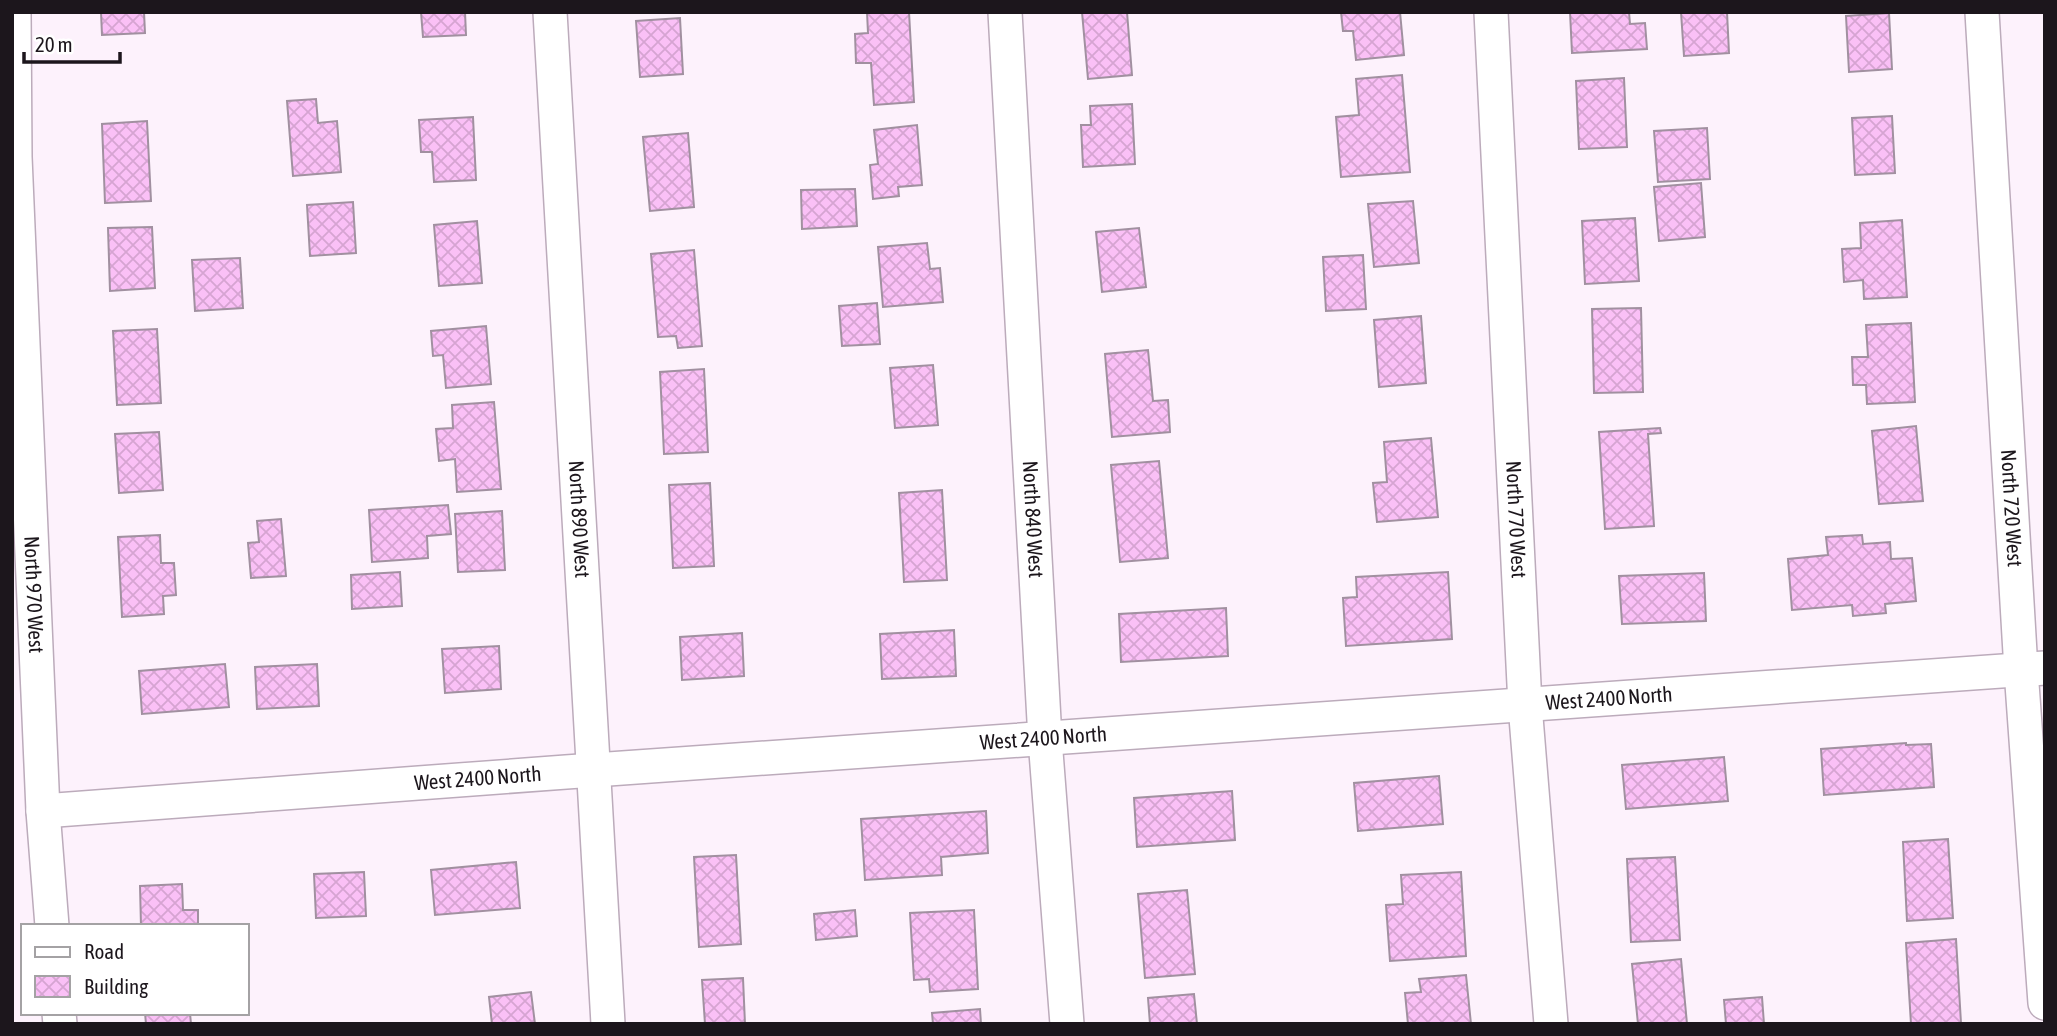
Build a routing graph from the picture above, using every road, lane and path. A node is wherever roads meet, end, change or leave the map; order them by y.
1 (13, 12) edge
2 (550, 12) edge
3 (1005, 12) edge
4 (1491, 12) edge
5 (1982, 12) edge
6 (2033, 669) edge
7 (1525, 705) junction
8 (1045, 739) junction
9 (593, 770) junction
10 (43, 811) junction
11 (52, 924) edge
12 (2045, 1003) edge
13 (608, 1024) edge
14 (1067, 1024) edge
15 (1551, 1024) edge

1 - 10 street, North 970 West
2 - 9 street, North 890 West
3 - 8 street, North 840 West
4 - 7 street, North 770 West
5 - 6 street, North 720 West
6 - 7 street, West 2400 North
6 - 12 street, North 720 West
7 - 8 street, West 2400 North
7 - 15 street, North 770 West
8 - 9 street, West 2400 North
8 - 14 street, North 840 West
9 - 10 street, West 2400 North
9 - 13 street, North 890 West
10 - 11 street, North 970 West

